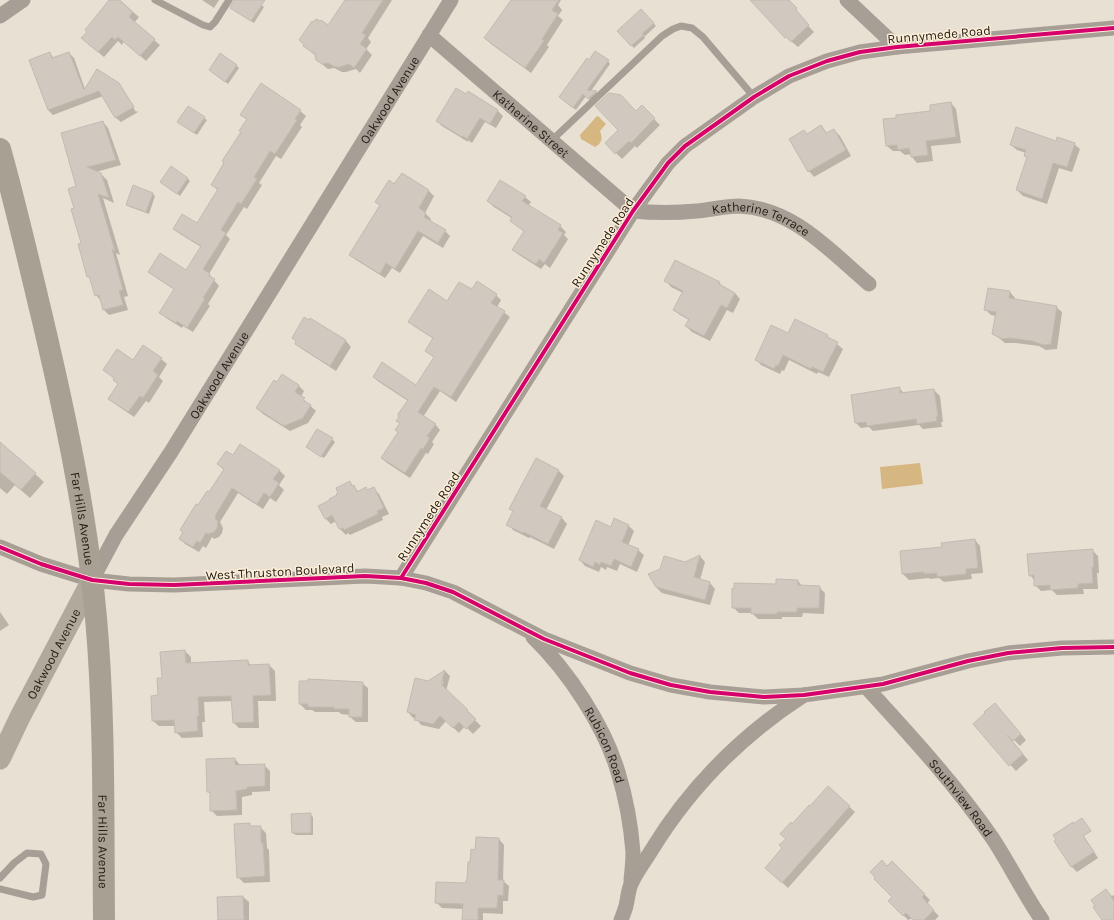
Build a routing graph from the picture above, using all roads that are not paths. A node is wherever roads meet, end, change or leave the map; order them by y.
1 (23, 0) edge
2 (155, 0) edge
3 (229, 0) edge
4 (451, 0) edge
5 (847, 0) edge
6 (0, 16) edge
7 (1114, 28) edge
8 (429, 35) junction
9 (897, 47) junction
10 (754, 97) junction
11 (551, 141) junction
12 (0, 149) edge
13 (633, 211) junction
14 (869, 284) dead end
15 (0, 547) edge
16 (401, 578) junction
17 (92, 580) junction
18 (525, 630) junction
19 (1114, 647) edge
20 (866, 687) junction
21 (804, 695) junction
22 (3, 746) edge
23 (0, 878) edge
24 (631, 883) junction
25 (0, 889) edge
26 (104, 920) edge
27 (621, 920) edge
28 (1042, 920) edge

1 - 6 street
2 - 3 lane
4 - 8 street, Oakwood Avenue
5 - 9 street
7 - 9 street, Runnymede Road
8 - 11 street, Katherine Street
8 - 17 street, Oakwood Avenue
9 - 10 street, Runnymede Road
10 - 11 lane
10 - 13 street, Runnymede Road
11 - 13 street, Katherine Street
12 - 17 main road, Far Hills Avenue
13 - 14 street, Katherine Terrace
13 - 16 street, Runnymede Road
15 - 17 street, West Thruston Boulevard
16 - 17 street, West Thruston Boulevard
16 - 18 street, West Thruston Boulevard
17 - 22 street, Oakwood Avenue
17 - 26 main road, Far Hills Avenue
18 - 21 street, West Thruston Boulevard
18 - 24 street, Rubicon Road
19 - 20 street, West Thruston Boulevard
20 - 21 street, West Thruston Boulevard
20 - 28 street, Southview Road
21 - 24 street, Rubicon Road
23 - 25 lane
24 - 27 street, Rubicon Road

